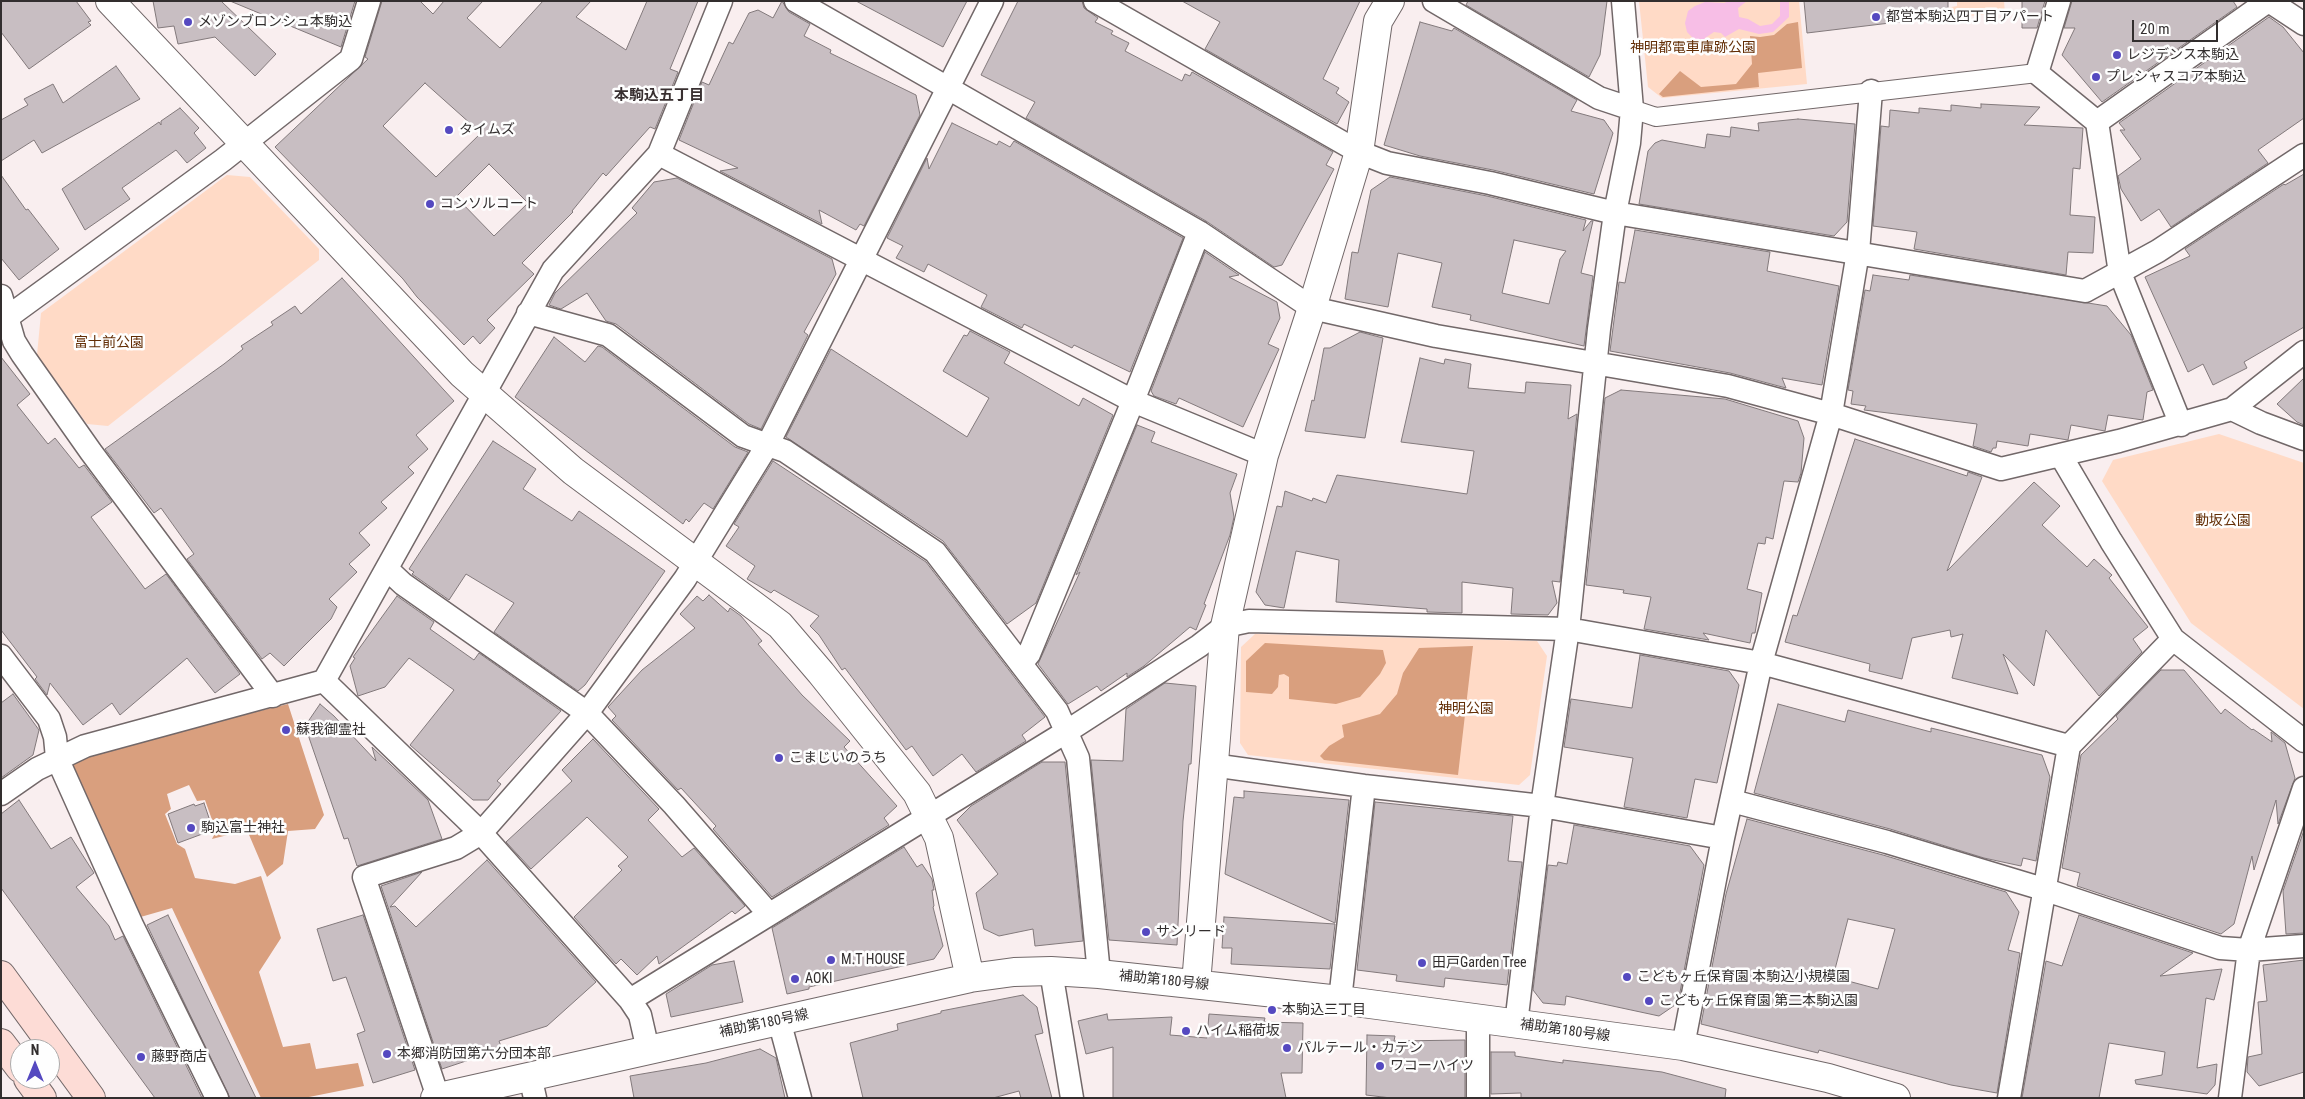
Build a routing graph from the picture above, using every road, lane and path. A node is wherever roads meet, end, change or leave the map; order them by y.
1 (110, 1) edge
2 (369, 1) edge
3 (721, 1) edge
4 (796, 1) edge
5 (992, 1) edge
6 (1094, 1) edge
7 (1390, 1) edge
8 (1434, 1) edge
9 (1622, 1) edge
10 (2059, 1) edge
11 (2269, 1) edge
12 (2304, 24) edge
13 (2037, 73) junction
14 (948, 88) junction
15 (1871, 91) junction
16 (1632, 109) junction
17 (2097, 122) junction
18 (243, 145) junction
19 (1359, 152) junction
20 (659, 154) junction
21 (2304, 155) edge
22 (1615, 213) junction
23 (1199, 232) junction
24 (1858, 252) junction
25 (862, 260) junction
26 (2120, 273) junction
27 (1, 296) edge
28 (1312, 308) junction
29 (528, 313) junction
30 (4, 319) edge
31 (2304, 352) edge
32 (1596, 364) junction
33 (484, 394) junction
34 (1133, 401) junction
35 (2232, 409) junction
36 (1831, 414) junction
37 (2181, 425) junction
38 (2304, 439) edge
39 (768, 444) junction
40 (1264, 455) junction
41 (2061, 456) junction
42 (696, 562) junction
43 (387, 569) junction
44 (1225, 626) junction
45 (1568, 629) junction
46 (2174, 639) junction
47 (1, 656) edge
48 (1761, 663) junction
49 (1020, 664) junction
50 (324, 681) junction
51 (273, 696) junction
52 (587, 713) junction
53 (1066, 732) junction
54 (2304, 741) edge
55 (2069, 746) junction
56 (57, 758) junction
57 (1212, 765) junction
58 (1364, 786) junction
59 (2304, 788) edge
60 (1, 794) edge
61 (1732, 801) junction
62 (1542, 806) junction
63 (929, 817) junction
64 (481, 833) junction
65 (1723, 838) junction
66 (2043, 890) junction
67 (769, 914) junction
68 (2304, 946) edge
69 (2249, 950) junction
70 (1051, 971) junction
71 (1098, 974) junction
72 (1, 976) edge
73 (970, 978) junction
74 (1196, 984) junction
75 (630, 1000) junction
76 (1340, 1000) junction
77 (1478, 1019) junction
78 (779, 1020) junction
79 (1516, 1024) junction
80 (1, 1043) edge
81 (1683, 1046) junction
82 (648, 1050) junction
83 (10, 1055) edge
84 (532, 1087) edge
85 (436, 1097) edge
86 (91, 1098) edge
87 (217, 1098) edge
88 (800, 1098) edge
89 (1072, 1098) edge
90 (1478, 1098) edge
91 (1896, 1098) edge
92 (2009, 1098) edge
93 (2230, 1098) edge

1 - 18 street
2 - 18 street
3 - 20 street
4 - 14 street
5 - 14 street
6 - 19 street
7 - 19 street
8 - 16 street
9 - 16 street
10 - 13 street
11 - 12 street
11 - 17 street
13 - 15 street
13 - 17 street
14 - 23 street
14 - 25 street
15 - 16 street
15 - 24 street
16 - 22 street
17 - 26 street
18 - 30 street
18 - 33 street
19 - 22 street
19 - 28 street
20 - 25 street
20 - 29 street
21 - 26 street
22 - 24 street
22 - 32 street
23 - 28 street
23 - 34 street
24 - 26 street
24 - 36 street
25 - 34 street
25 - 39 street
26 - 37 street
27 - 30 street
28 - 32 street
28 - 40 street
29 - 33 street
29 - 39 street
30 - 51 street
31 - 35 street
32 - 36 street
32 - 45 street
33 - 42 street
33 - 43 street
34 - 40 street
34 - 49 street
35 - 37 street
35 - 38 street
36 - 41 street
36 - 48 street
37 - 41 street
39 - 42 street
39 - 49 street
40 - 44 street
41 - 46 street
42 - 52 street
42 - 63 street
43 - 50 street
43 - 52 street
44 - 45 street
44 - 53 street
44 - 57 street
45 - 48 street
45 - 62 street
46 - 54 street
46 - 55 street
47 - 56 street
48 - 55 street
48 - 61 street
49 - 53 street
50 - 51 street
50 - 64 street
51 - 56 street
52 - 64 street
52 - 67 street
53 - 63 street
53 - 71 street
55 - 66 street
56 - 60 street
56 - 87 street
57 - 58 street
57 - 74 street
58 - 62 street
58 - 76 street
59 - 69 street
61 - 65 street
61 - 66 street
62 - 65 street
62 - 79 street
63 - 67 street
63 - 73 street
64 - 75 street
64 - 85 street
65 - 81 street
66 - 69 street
66 - 92 street
67 - 75 street
68 - 69 street
69 - 93 street
70 - 71 street, 補助第180号線
70 - 73 street, 補助第180号線
70 - 89 street
71 - 74 street, 補助第180号線
72 - 86 main road
73 - 78 street, 補助第180号線
74 - 76 street, 補助第180号線
75 - 82 street
76 - 77 street, 補助第180号線
77 - 79 street, 補助第180号線
77 - 90 street
78 - 82 street, 補助第180号線
78 - 88 street
79 - 81 street, 補助第180号線
80 - 83 main road
81 - 91 street, 補助第180号線
82 - 84 street, 補助第180号線
84 - 85 street, 補助第180号線

